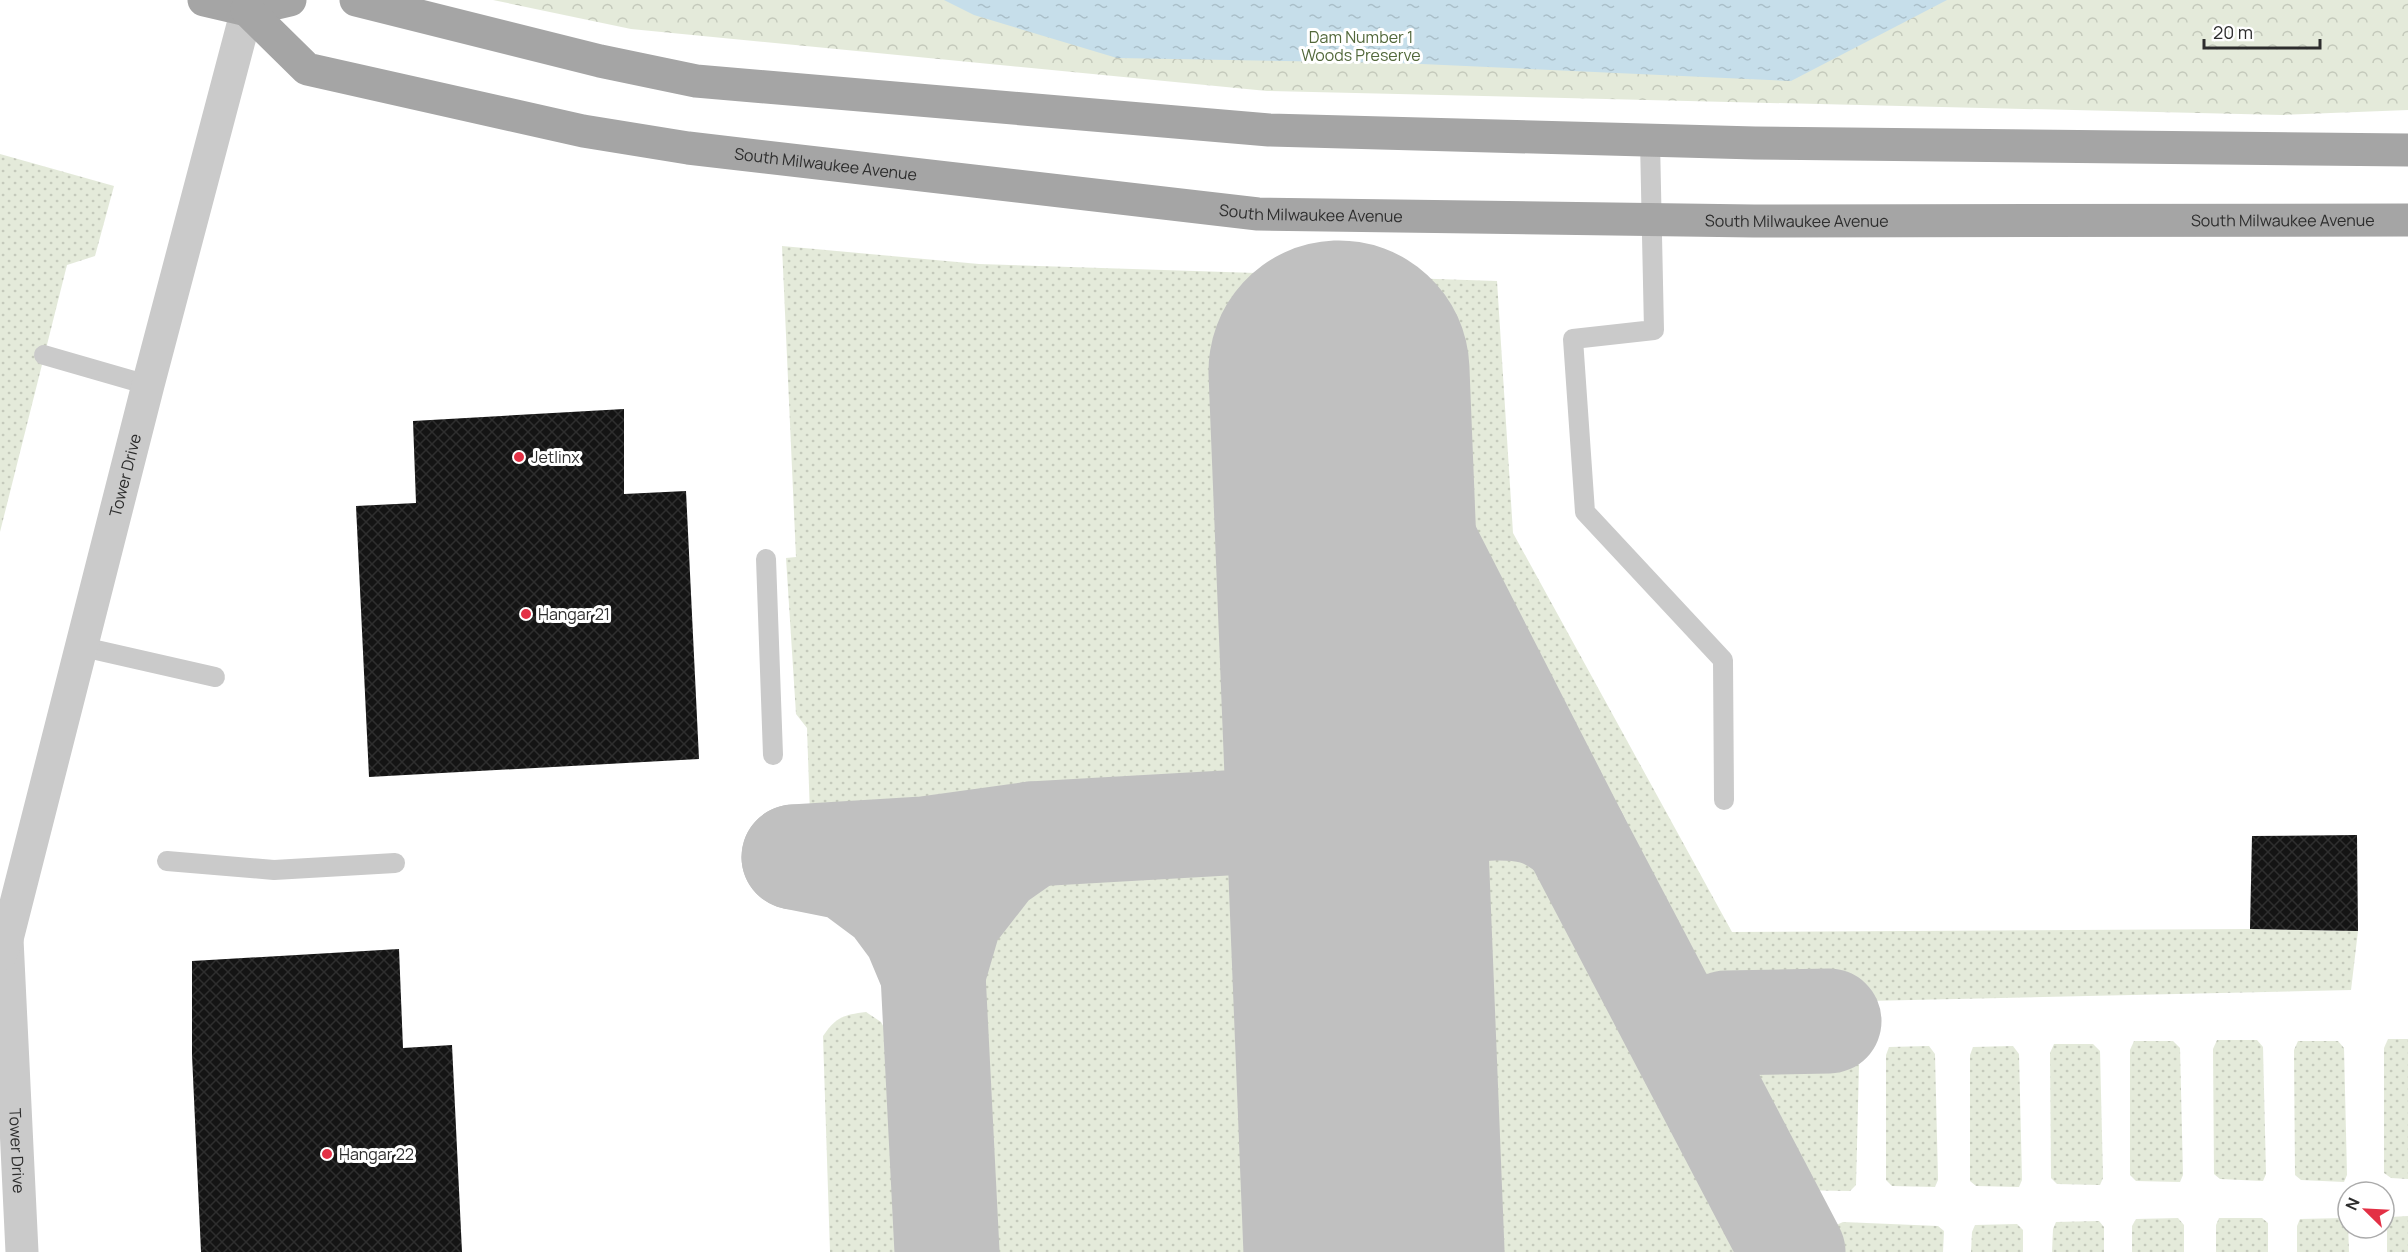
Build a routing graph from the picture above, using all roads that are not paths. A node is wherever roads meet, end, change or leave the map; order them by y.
1 (204, 0) edge
2 (290, 0) edge
3 (356, 0) edge
4 (247, 10) junction
5 (1650, 141) junction
6 (2408, 150) edge
7 (1650, 219) junction
8 (2408, 220) edge
9 (44, 355) dead end
10 (148, 384) junction
11 (766, 559) dead end
12 (82, 647) junction
13 (214, 677) dead end
14 (773, 755) dead end
15 (1724, 800) dead end
16 (167, 861) dead end
17 (395, 862) dead end
18 (4, 947) edge
19 (22, 1252) edge

1 - 4 main road
2 - 4 main road
3 - 5 main road
4 - 7 main road, South Milwaukee Avenue
4 - 10 street, Tower Drive
5 - 6 main road
5 - 7 lane
7 - 8 main road, South Milwaukee Avenue
7 - 15 lane
9 - 10 lane
10 - 12 street, Tower Drive
11 - 14 lane
12 - 13 lane
12 - 18 street, Tower Drive
16 - 17 lane
18 - 19 street, Tower Drive

